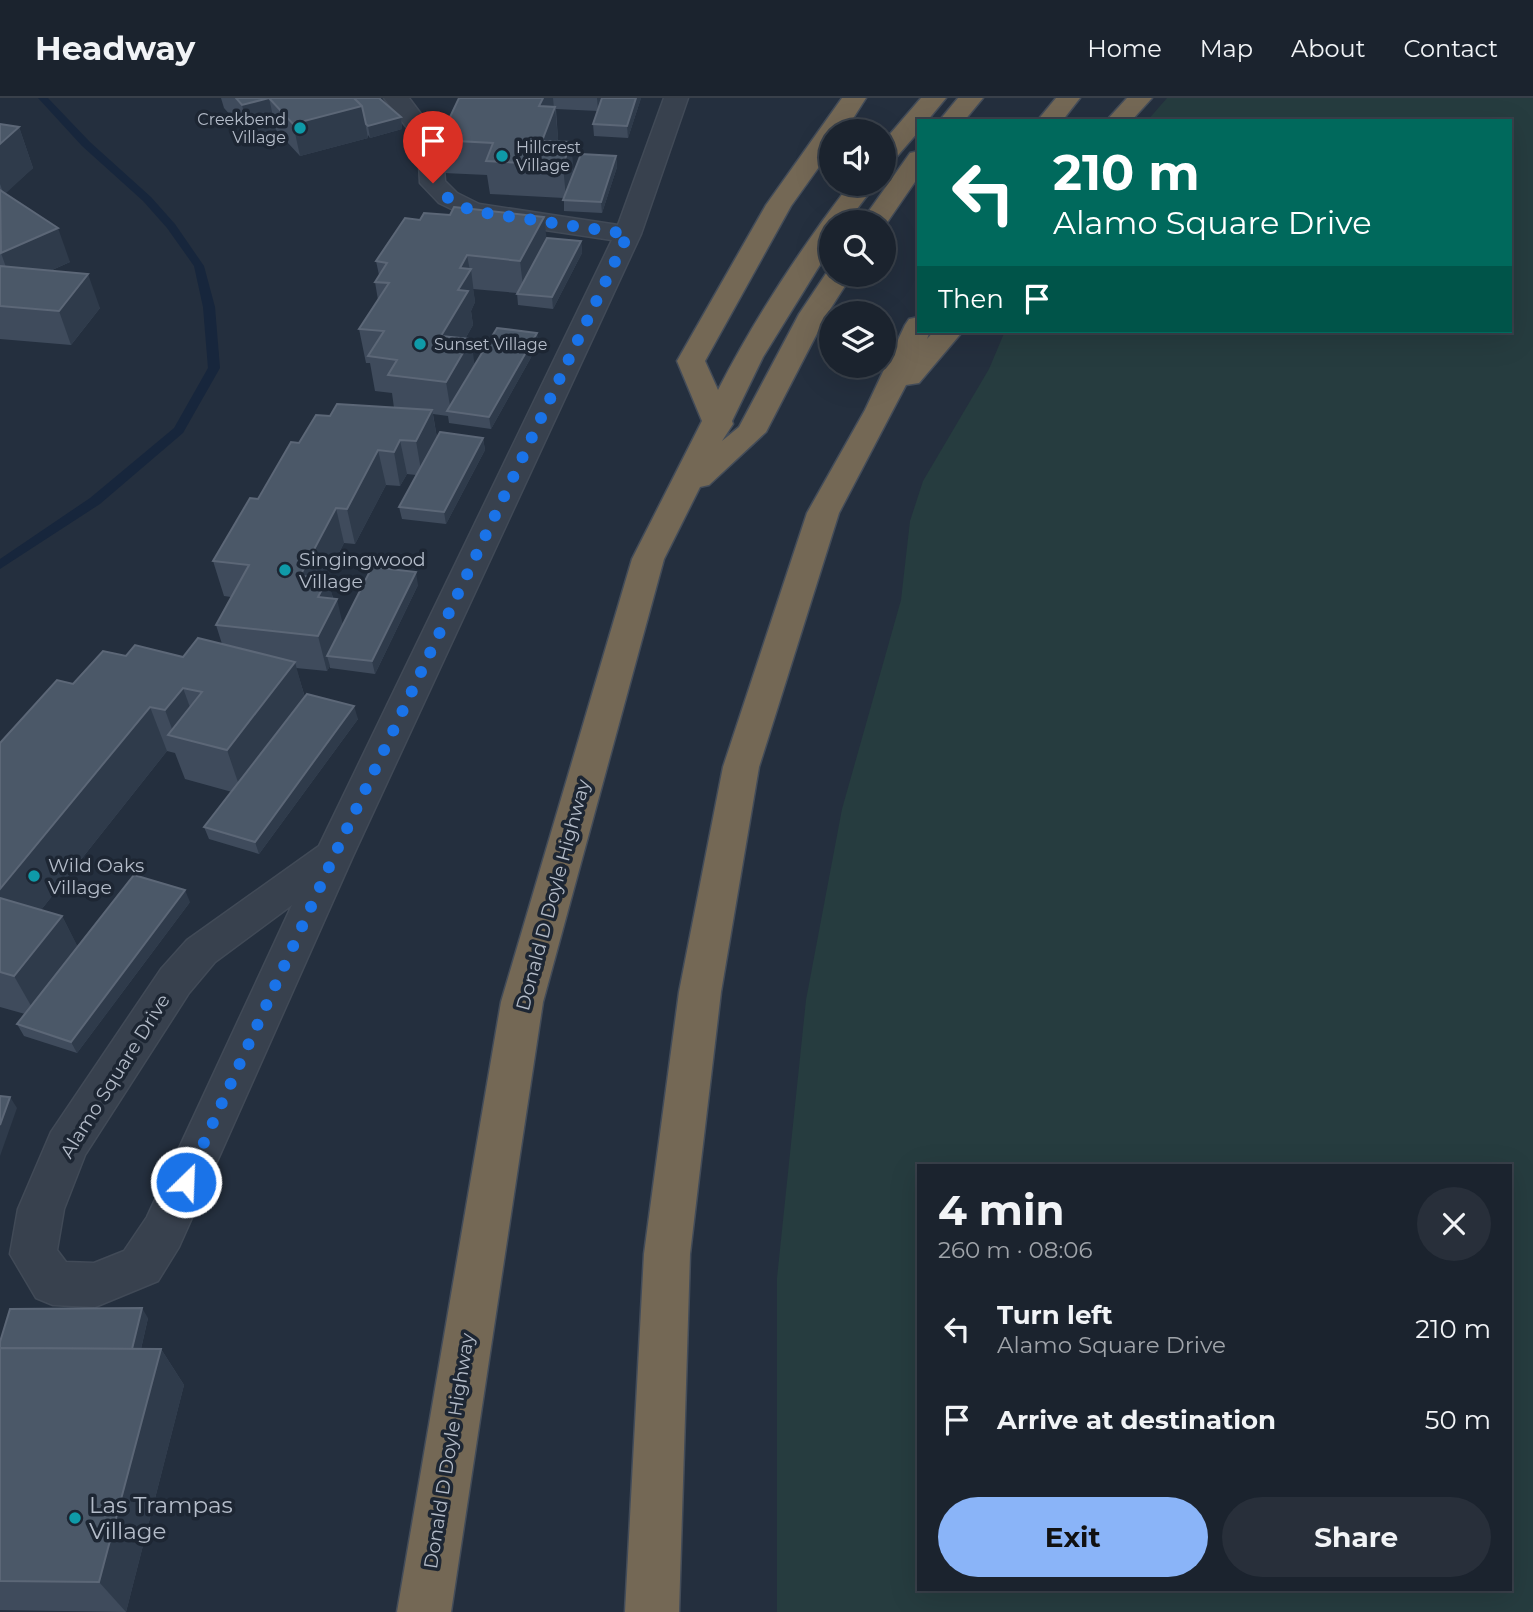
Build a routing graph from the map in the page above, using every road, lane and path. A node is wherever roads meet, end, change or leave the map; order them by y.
1 (396, 98) edge
2 (676, 98) edge
3 (854, 98) edge
4 (934, 98) edge
5 (971, 98) edge
6 (1068, 98) edge
7 (1140, 98) edge
8 (840, 119) edge
9 (953, 119) edge
10 (1051, 119) edge
11 (1120, 119) edge
12 (896, 142) edge
13 (819, 150) edge
14 (917, 161) edge
15 (882, 210) edge
16 (628, 234) junction
17 (819, 246) edge
18 (831, 287) edge
19 (917, 329) edge
20 (946, 333) edge
21 (880, 410) junction
22 (718, 424) junction
23 (683, 490) junction
24 (334, 856) junction
25 (424, 1612) edge
26 (652, 1612) edge

1 - 16 street
2 - 16 street, Alamo Square Drive
3 - 8 highway
4 - 12 highway
5 - 9 highway
6 - 10 highway
7 - 11 highway
13 - 22 highway
14 - 15 highway
16 - 24 street, Alamo Square Drive
17 - 22 highway, Donald D Doyle Highway
18 - 23 highway
19 - 21 highway
20 - 21 highway
21 - 26 highway
22 - 23 highway, Donald D Doyle Highway
23 - 25 highway, Donald D Doyle Highway
24 - 24 street, Alamo Square Drive

